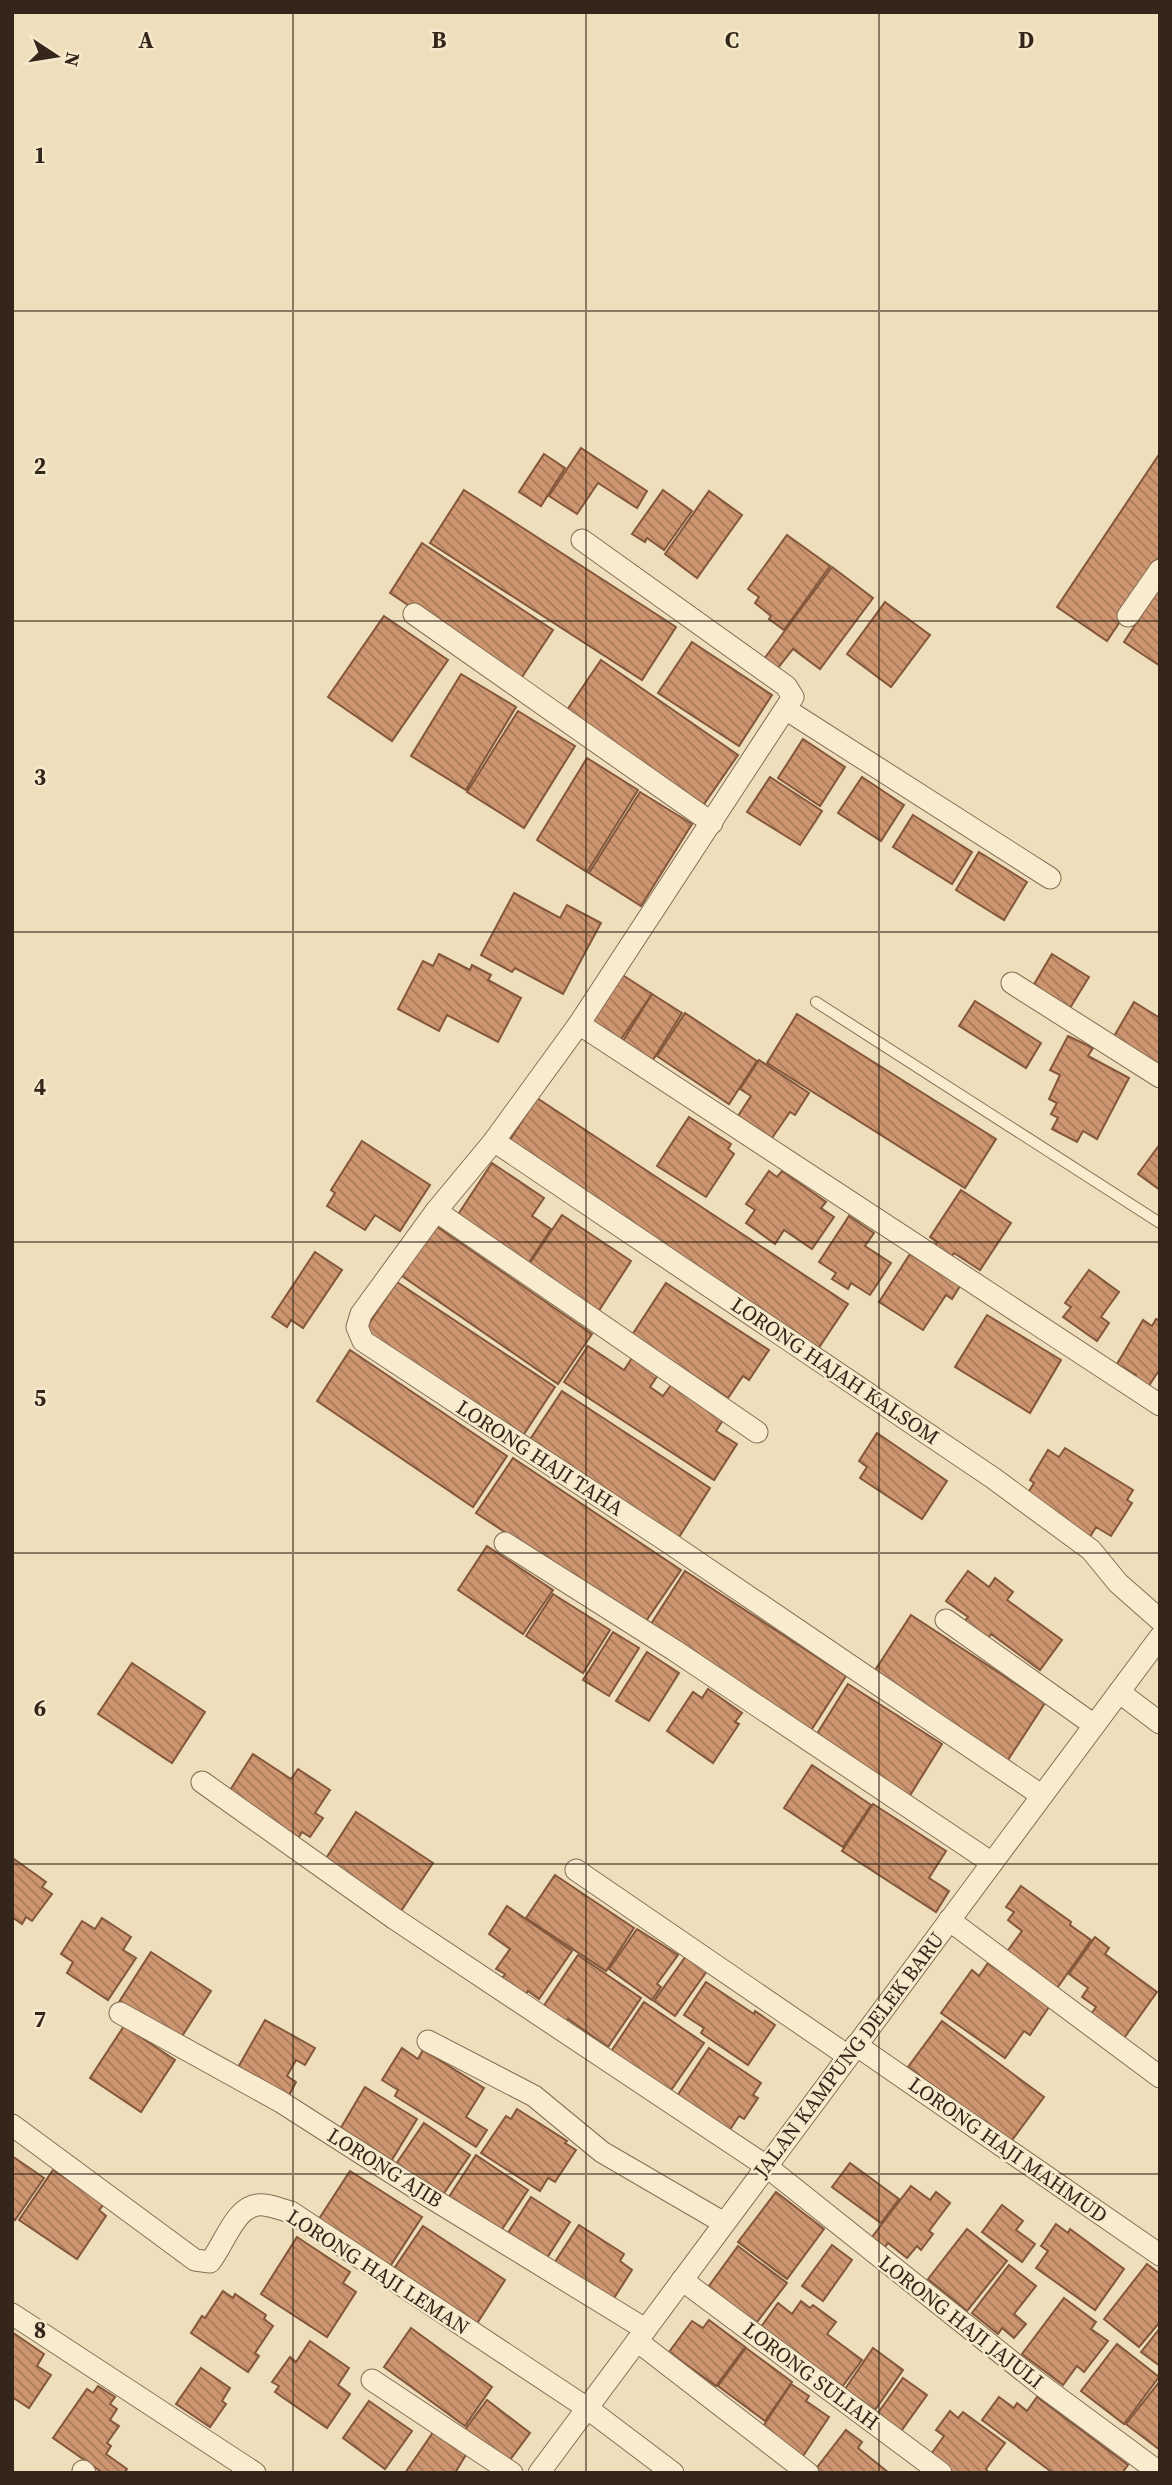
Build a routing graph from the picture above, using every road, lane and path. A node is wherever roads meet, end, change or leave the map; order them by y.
1 (582, 540) dead end
2 (1160, 570) edge
3 (414, 614) dead end
4 (1128, 616) dead end
5 (787, 710) junction
6 (712, 823) junction
7 (1050, 878) dead end
8 (1012, 983) dead end
9 (816, 1002) dead end
10 (579, 1024) junction
11 (1160, 1077) edge
12 (494, 1142) junction
13 (436, 1211) junction
14 (1160, 1223) edge
15 (1160, 1405) edge
16 (757, 1432) dead end
17 (505, 1543) dead end
18 (946, 1620) dead end
19 (1160, 1620) edge
20 (1160, 1637) edge
21 (1119, 1692) junction
22 (1160, 1723) edge
23 (1094, 1725) junction
24 (202, 1782) dead end
25 (1041, 1795) junction
26 (992, 1863) junction
27 (576, 1870) dead end
28 (949, 1920) junction
29 (120, 2013) dead end
30 (428, 2041) dead end
31 (852, 2051) junction
32 (1160, 2077) edge
33 (12, 2125) edge
34 (766, 2166) junction
35 (724, 2223) junction
36 (1160, 2255) edge
37 (682, 2280) junction
38 (12, 2314) edge
39 (641, 2335) junction
40 (372, 2381) dead end
41 (587, 2407) junction
42 (255, 2473) edge
43 (512, 2473) edge
44 (539, 2473) edge
45 (673, 2473) edge
46 (808, 2473) edge
47 (941, 2473) edge
48 (1160, 2473) edge

1 - 5 street
2 - 4 street
3 - 6 street
5 - 6 street, LORONG HAJI TAHA
5 - 7 street
6 - 10 street, LORONG HAJI TAHA
8 - 11 street
9 - 14 lane
10 - 12 street, LORONG HAJI TAHA
10 - 15 street
12 - 13 street, LORONG HAJI TAHA
12 - 19 street, LORONG HAJAH KALSOM
13 - 16 street
13 - 25 street, LORONG HAJI TAHA
17 - 26 street
18 - 23 street
20 - 21 street, JALAN KAMPUNG DELEK BARU
21 - 22 street
21 - 23 street, JALAN KAMPUNG DELEK BARU
23 - 25 street, JALAN KAMPUNG DELEK BARU
24 - 34 street, LORONG HAJI JAJULI
25 - 26 street, JALAN KAMPUNG DELEK BARU
26 - 28 street, JALAN KAMPUNG DELEK BARU
27 - 31 street, LORONG HAJI MAHMUD
28 - 31 street, JALAN KAMPUNG DELEK BARU
28 - 32 street
29 - 39 street, LORONG AJIB
30 - 35 street
31 - 34 street, JALAN KAMPUNG DELEK BARU
31 - 36 street, LORONG HAJI MAHMUD
33 - 41 street, LORONG HAJI LEMAN
34 - 35 street, JALAN KAMPUNG DELEK BARU
34 - 48 street, LORONG HAJI JAJULI
35 - 37 street, JALAN KAMPUNG DELEK BARU
37 - 39 street, JALAN KAMPUNG DELEK BARU
37 - 47 street, LORONG SULIAH
38 - 42 street
39 - 41 street, JALAN KAMPUNG DELEK BARU
39 - 46 street, LORONG AJIB
40 - 43 street
41 - 44 street, JALAN KAMPUNG DELEK BARU
41 - 45 street

